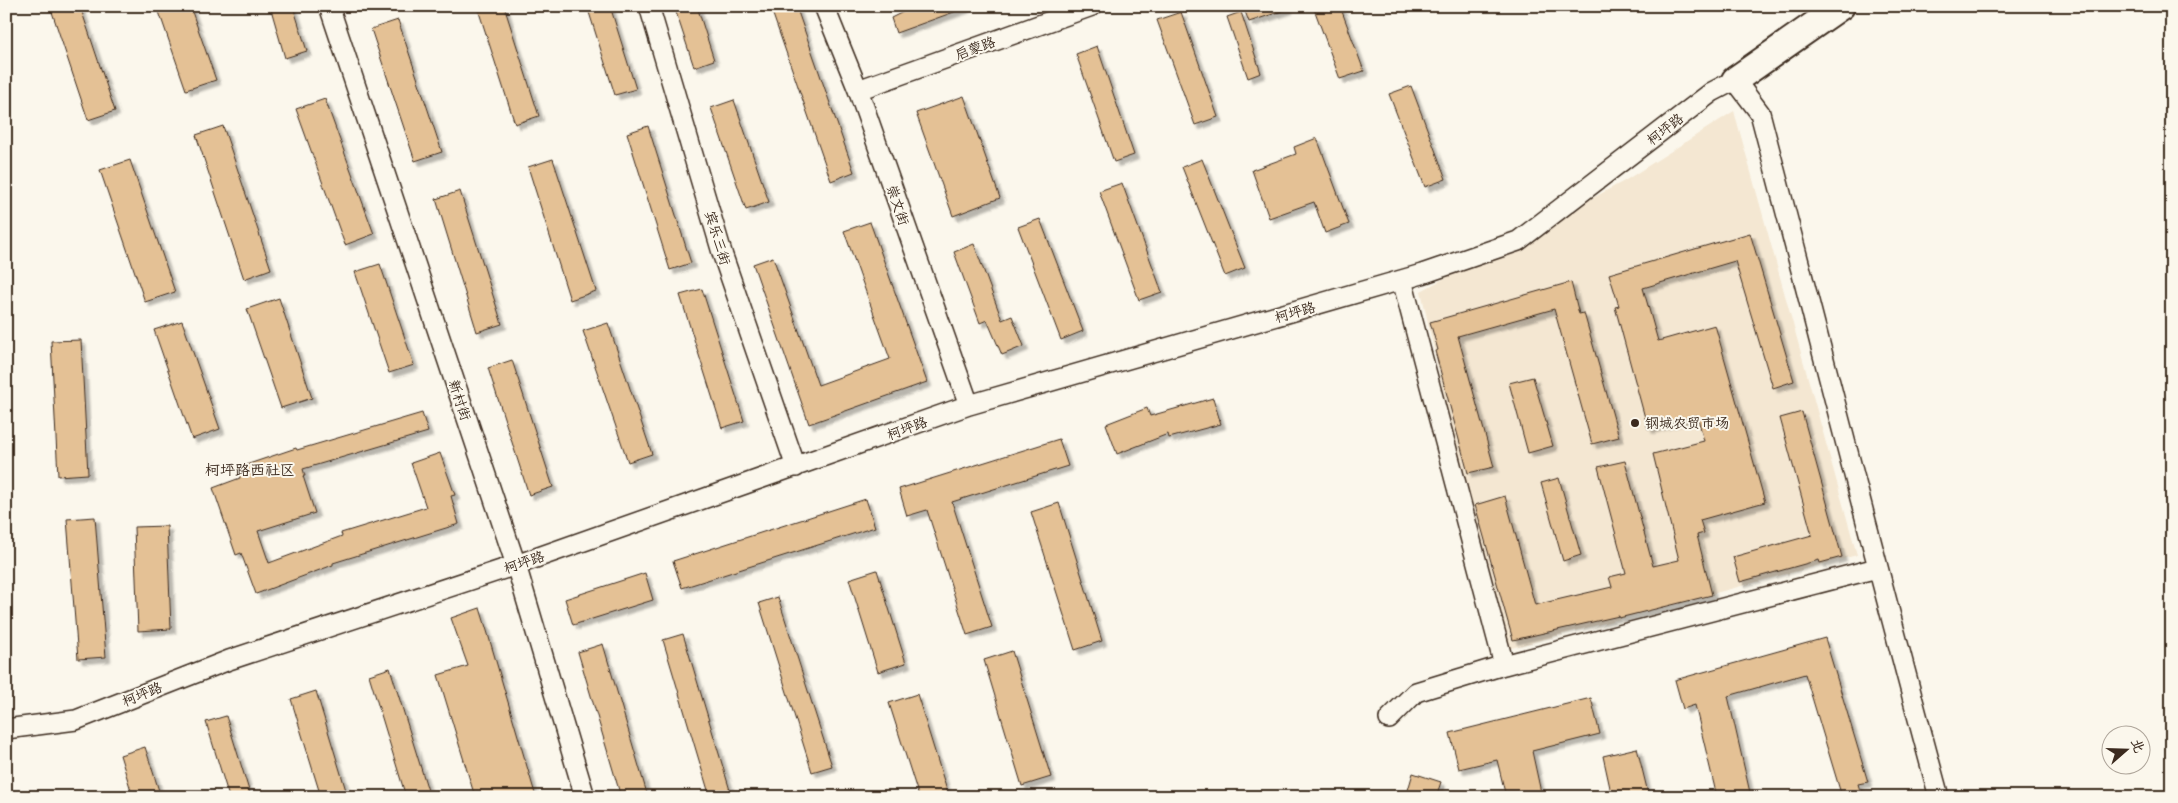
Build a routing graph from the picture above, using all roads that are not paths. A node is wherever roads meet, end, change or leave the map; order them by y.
1 (329, 6) edge
2 (649, 6) edge
3 (824, 6) edge
4 (1092, 6) edge
5 (1841, 6) edge
6 (1734, 80) junction
7 (858, 90) junction
8 (1402, 280) junction
9 (969, 405) junction
10 (796, 467) junction
11 (516, 565) junction
12 (1877, 568) junction
13 (1504, 665) junction
14 (1389, 719) dead end
15 (6, 729) edge
16 (585, 797) edge
17 (1938, 797) edge

1 - 11 street, 新村街
2 - 10 street, 宾乐三街
3 - 7 street, 崇文街
4 - 7 street, 启蒙路
5 - 6 street
6 - 8 street, 柯坪路
6 - 12 street
7 - 9 street, 崇文街
8 - 9 street, 柯坪路
8 - 13 street
9 - 10 street, 柯坪路
10 - 11 street, 柯坪路
11 - 15 street, 柯坪路
11 - 16 street, 新村街
12 - 13 street
12 - 17 street
13 - 14 street

